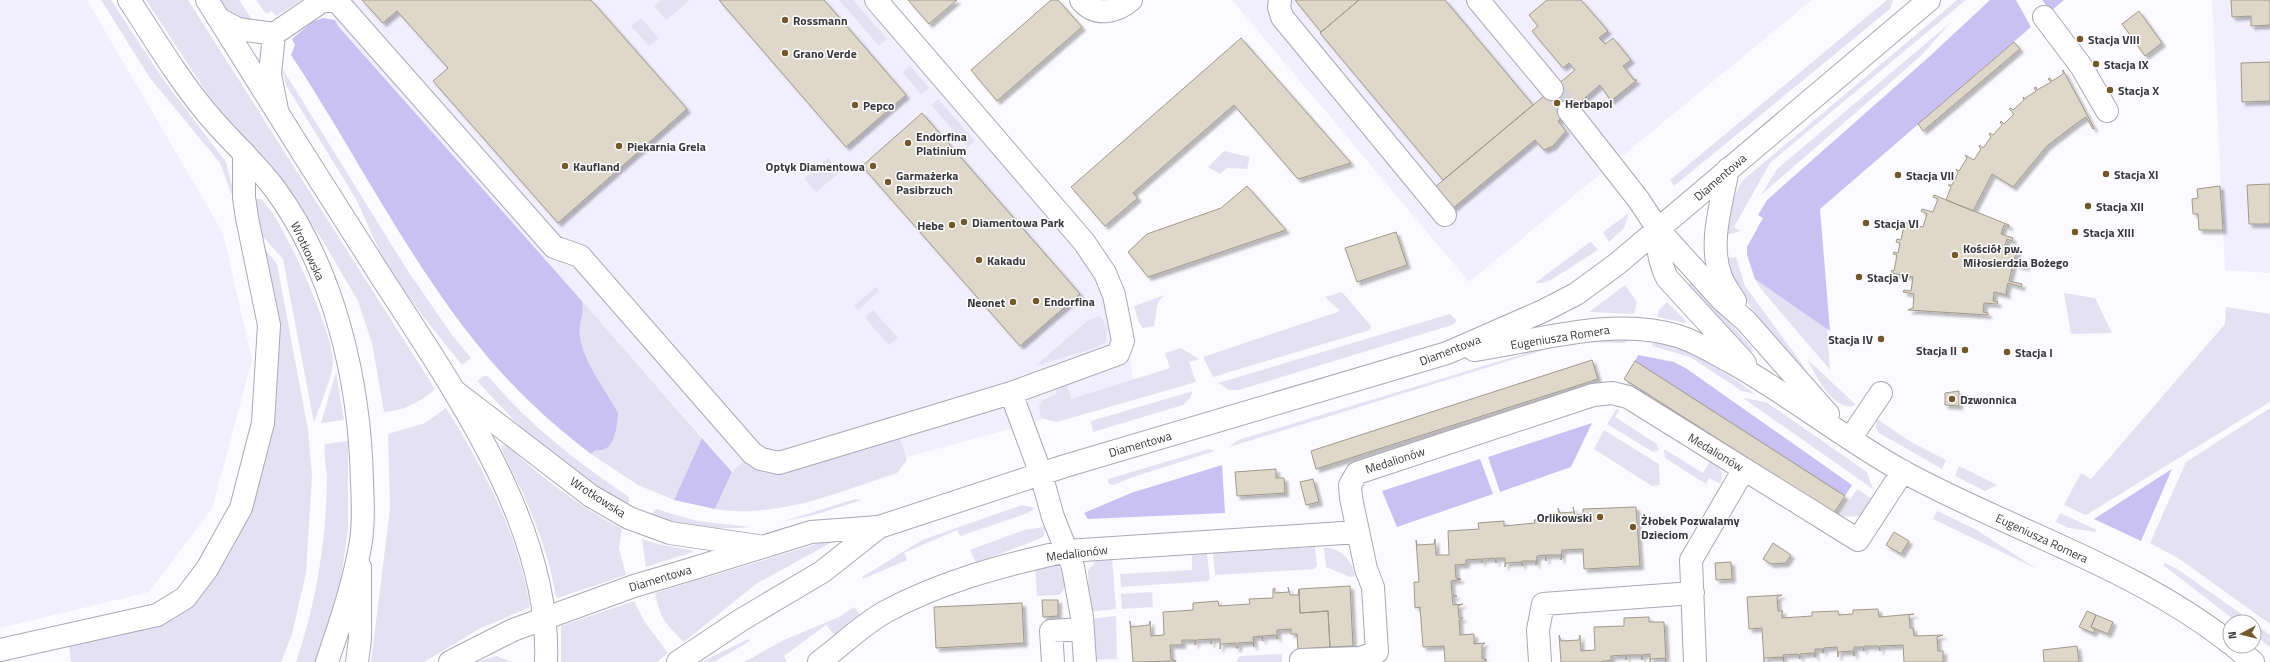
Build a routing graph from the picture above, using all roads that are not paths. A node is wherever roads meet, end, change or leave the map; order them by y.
1 (129, 0) edge
2 (207, 0) edge
3 (335, 0) edge
4 (876, 0) edge
5 (1081, 0) edge
6 (1131, 0) edge
7 (1280, 0) edge
8 (1478, 0) edge
9 (1922, 2) edge
10 (2044, 17) dead end
11 (219, 19) junction
12 (274, 34) junction
13 (1552, 89) tunnel mouth
14 (1569, 111) tunnel mouth
15 (278, 112) junction
16 (2107, 112) dead end
17 (244, 153) junction
18 (1728, 169) junction
19 (1445, 215) dead end
20 (1658, 229) junction
21 (1746, 321) junction
22 (1447, 353) junction
23 (1759, 378) junction
24 (457, 393) junction
25 (1881, 393) dead end
26 (1011, 394) junction
27 (1850, 439) junction
28 (1744, 469) junction
29 (1903, 471) junction
30 (1041, 474) junction
31 (879, 527) junction
32 (1358, 532) junction
33 (763, 547) junction
34 (1067, 551) junction
35 (360, 552) junction
36 (1693, 593) junction
37 (545, 618) junction
38 (1082, 629) junction
39 (2222, 637) edge
40 (0, 650) edge
41 (843, 654) edge
42 (2244, 654) edge
43 (1301, 660) dead end
44 (327, 662) edge
45 (357, 662) edge
46 (450, 662) edge
47 (546, 662) edge
48 (678, 662) edge
49 (819, 662) edge
50 (1053, 662) edge
51 (1085, 662) edge
52 (1540, 662) edge
53 (1695, 662) edge
54 (2253, 662) edge

1 - 17 street, Wrotkowska
2 - 11 street, Wrotkowska
3 - 12 street
3 - 26 street
4 - 26 street
5 - 6 street
7 - 19 street
8 - 13 street
9 - 18 street, Diamentowa
10 - 16 street
11 - 12 street
11 - 15 street, Wrotkowska
12 - 15 street
14 - 20 street
15 - 24 street, Wrotkowska
17 - 35 street, Wrotkowska
17 - 40 street
18 - 20 street, Diamentowa
18 - 21 street, Eugeniusza Romera
20 - 21 street, Eugeniusza Romera
20 - 22 street, Diamentowa
20 - 23 street, Eugeniusza Romera
21 - 27 street, Eugeniusza Romera
22 - 23 street, Eugeniusza Romera
22 - 30 street, Diamentowa
23 - 27 street, Eugeniusza Romera
24 - 33 street, Wrotkowska
24 - 37 street, Wrotkowska
25 - 27 street
26 - 30 street
27 - 29 street, Eugeniusza Romera
28 - 29 street, Medalionów
28 - 32 street, Medalionów
28 - 36 street
29 - 39 street, Eugeniusza Romera
30 - 31 street, Diamentowa
30 - 34 street
31 - 33 street, Diamentowa
31 - 48 street, Diamentowa
32 - 34 street, Medalionów
32 - 43 street
33 - 37 street, Diamentowa
34 - 38 street
34 - 41 street, Medalionów
35 - 44 street
35 - 45 street
36 - 52 street
36 - 53 street
37 - 46 street, Diamentowa
37 - 47 street, Wrotkowska
38 - 50 street
38 - 51 street
41 - 49 street, Medalionów
42 - 54 street

